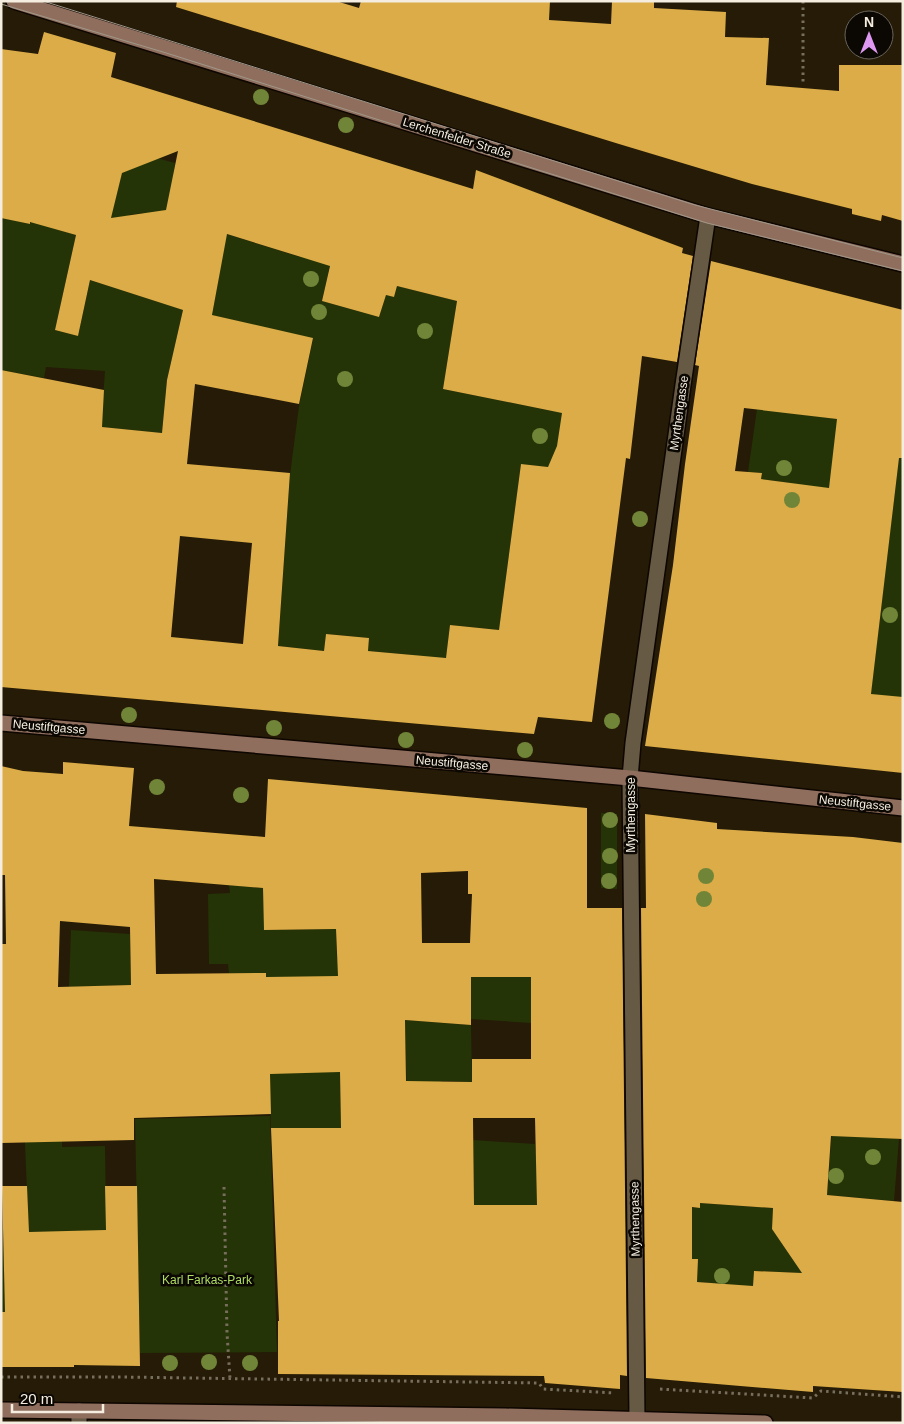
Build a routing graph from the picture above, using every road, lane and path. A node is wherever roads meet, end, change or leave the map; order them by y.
1 (14, 1) edge
2 (803, 1) edge
3 (803, 86) dead end
4 (708, 216) junction
5 (903, 264) edge
6 (1, 723) edge
7 (630, 778) junction
8 (903, 808) edge
9 (224, 1186) dead end
10 (1, 1378) edge
11 (230, 1379) junction
12 (637, 1388) junction
13 (903, 1396) edge
14 (1, 1410) edge
15 (79, 1417) edge
16 (637, 1418) junction
17 (505, 1419) edge
18 (765, 1423) edge

1 - 4 main road, Lerchenfelder Straße
2 - 3 path
4 - 5 main road, Lerchenfelder Straße
4 - 7 street, Myrthengasse
6 - 7 main road, Neustiftgasse
7 - 8 main road, Neustiftgasse
7 - 12 street, Myrthengasse
9 - 11 path
10 - 11 path
11 - 12 path
12 - 13 path
12 - 16 street, Myrthengasse
14 - 15 main road
15 - 17 main road
16 - 17 main road
16 - 18 main road

